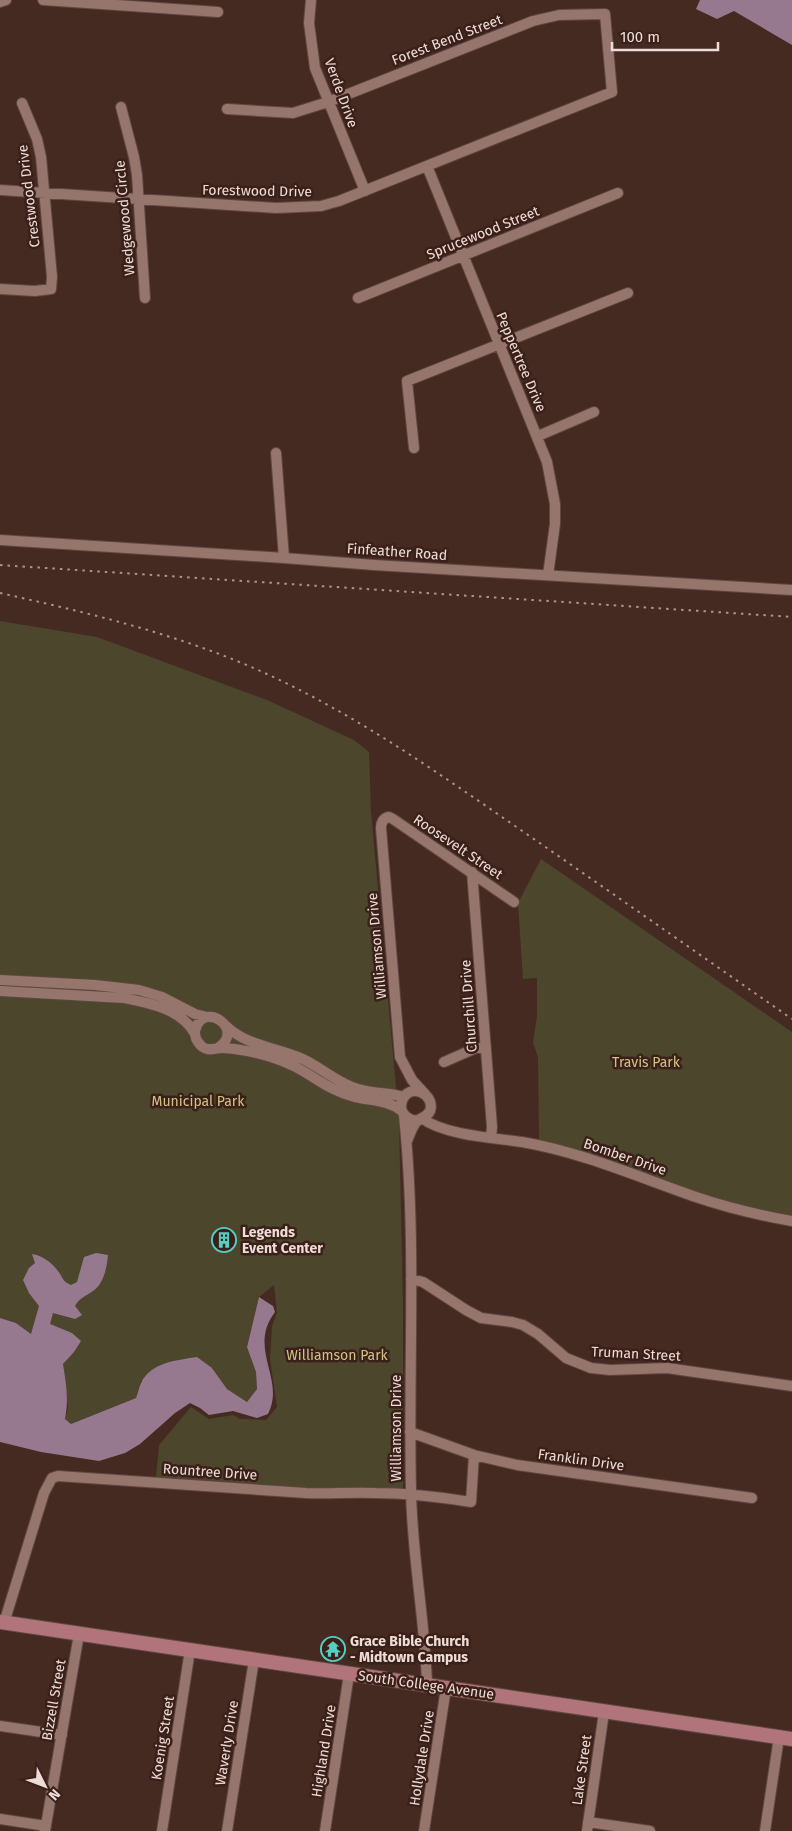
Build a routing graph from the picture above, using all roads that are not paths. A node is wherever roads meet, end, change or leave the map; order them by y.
1 (6, 0) edge
2 (43, 0) edge
3 (311, 0) edge
4 (0, 2) edge
5 (218, 12) dead end
6 (612, 92) joint
7 (328, 102) junction
8 (22, 103) dead end
9 (121, 107) dead end
10 (227, 109) dead end
11 (427, 166) junction
12 (0, 190) edge
13 (365, 191) junction
14 (44, 193) junction
15 (618, 194) dead end
16 (138, 200) junction
17 (463, 256) junction
18 (0, 289) edge
19 (628, 293) dead end
20 (145, 298) dead end
21 (358, 298) dead end
22 (499, 346) junction
23 (594, 412) dead end
24 (538, 436) junction
25 (414, 448) dead end
26 (276, 453) dead end
27 (0, 540) edge
28 (284, 558) junction
29 (548, 575) junction
30 (792, 590) edge
31 (386, 817) joint
32 (472, 872) junction
33 (514, 902) dead end
34 (0, 980) edge
35 (0, 991) edge
36 (206, 1017) junction
37 (225, 1025) junction
38 (194, 1034) junction
39 (218, 1048) junction
40 (486, 1048) junction
41 (444, 1062) dead end
42 (406, 1072) junction
43 (425, 1094) junction
44 (405, 1095) junction
45 (430, 1107) junction
46 (403, 1114) junction
47 (420, 1120) junction
48 (447, 1129) junction
49 (491, 1138) junction
50 (406, 1142) junction
51 (792, 1222) edge
52 (411, 1279) junction
53 (792, 1386) edge
54 (410, 1432) junction
55 (474, 1455) junction
56 (411, 1494) junction
57 (752, 1498) dead end
58 (2, 1622) edge
59 (79, 1634) junction
60 (190, 1650) junction
61 (254, 1660) junction
62 (350, 1674) junction
63 (427, 1684) junction
64 (446, 1688) junction
65 (604, 1712) junction
66 (0, 1726) edge
67 (62, 1735) junction
68 (786, 1738) edge
69 (0, 1818) edge
70 (587, 1826) edge
71 (46, 1829) edge
72 (162, 1831) edge
73 (227, 1831) edge
74 (325, 1831) edge
75 (424, 1831) edge
76 (650, 1831) edge
77 (765, 1831) edge

1 - 4 street
2 - 5 street
3 - 7 street, Verde Drive
6 - 7 street, Forest Bend Street
6 - 11 street, Forestwood Drive
7 - 10 street, Forest Bend Street
7 - 13 street, Verde Drive
8 - 14 street, Crestwood Drive
9 - 16 street, Wedgewood Circle
11 - 13 street, Forestwood Drive
11 - 17 street, Peppertree Drive
12 - 14 street, Forestwood Drive
13 - 16 street, Forestwood Drive
14 - 16 street, Forestwood Drive
14 - 18 street, Crestwood Drive
15 - 17 street, Sprucewood Street
16 - 20 street, Wedgewood Circle
17 - 21 street, Sprucewood Street
17 - 22 street, Peppertree Drive
19 - 22 street
22 - 24 street, Peppertree Drive
22 - 25 street
23 - 24 street
24 - 29 street, Peppertree Drive
26 - 28 street
27 - 28 street, Finfeather Road
28 - 29 street, Finfeather Road
29 - 30 street, Finfeather Road
31 - 32 street, Roosevelt Street
31 - 42 street, Williamson Drive
32 - 33 street, Roosevelt Street
32 - 40 street, Churchill Drive
34 - 36 street
35 - 38 street
36 - 37 street
36 - 38 street
37 - 39 street
37 - 44 street
38 - 39 street
39 - 46 street
40 - 41 street
40 - 49 street, Churchill Drive
42 - 43 street, Williamson Drive
42 - 44 street, Williamson Drive
43 - 44 street
43 - 45 street
44 - 46 street
45 - 47 street
45 - 48 street
46 - 47 street
46 - 50 street, Williamson Drive
47 - 48 street, Bomber Drive
47 - 50 street
48 - 49 street, Bomber Drive
49 - 51 street, Bomber Drive
50 - 52 street, Williamson Drive
52 - 53 street, Truman Street
52 - 54 street, Williamson Drive
54 - 55 street, Franklin Drive
54 - 56 street, Williamson Drive
55 - 56 street, Rountree Drive
55 - 57 street, Franklin Drive
56 - 58 street, Rountree Drive
56 - 63 street, Williamson Drive
58 - 59 main road, South College Avenue
59 - 60 main road, South College Avenue
59 - 67 street, Bizzell Street
60 - 61 main road, South College Avenue
60 - 72 street, Koenig Street
61 - 62 main road, South College Avenue
61 - 73 street, Waverly Drive
62 - 63 main road, South College Avenue
62 - 74 street, Highland Drive
63 - 64 main road, South College Avenue
64 - 65 main road, South College Avenue
64 - 75 street, Hollydale Drive
65 - 68 main road, South College Avenue
65 - 70 street, Lake Street
66 - 67 street
67 - 71 street, Bizzell Street
68 - 77 street
69 - 71 street
70 - 76 street

